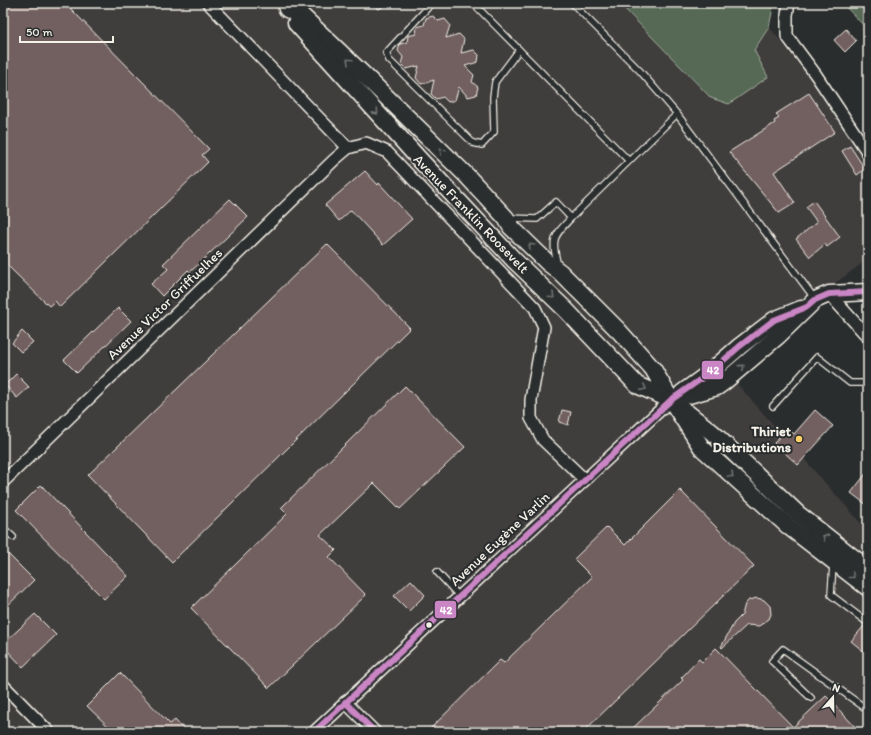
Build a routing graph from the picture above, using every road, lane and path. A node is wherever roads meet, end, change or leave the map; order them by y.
1 (208, 3) edge
2 (432, 3) edge
3 (473, 3) edge
4 (572, 3) edge
5 (790, 3) edge
6 (284, 6) edge
7 (520, 50) junction
8 (677, 114) junction
9 (348, 148) junction
10 (868, 153) edge
11 (629, 161) junction
12 (506, 218) junction
13 (572, 218) junction
14 (560, 272) junction
15 (868, 292) edge
16 (817, 300) junction
17 (868, 337) edge
18 (868, 383) edge
19 (670, 400) junction
20 (773, 406) dead end
21 (585, 480) junction
22 (3, 482) edge
23 (3, 528) edge
24 (13, 537) dead end
25 (833, 561) junction
26 (868, 569) edge
27 (437, 572) dead end
28 (868, 588) edge
29 (460, 597) junction
30 (868, 623) edge
31 (3, 685) edge
32 (811, 698) dead end
33 (345, 702) junction
34 (868, 710) edge
35 (49, 732) edge
36 (314, 732) edge
37 (375, 732) edge

1 - 9 street
2 - 7 lane
3 - 7 lane
4 - 8 lane
5 - 10 street
12 -> 6 main road, Avenue Franklin Roosevelt
6 -> 19 main road, Avenue Franklin Roosevelt
7 - 11 lane
8 - 11 lane
8 - 16 lane
9 - 21 street, Avenue Victor Griffuelhes
9 - 22 street, Avenue Victor Griffuelhes
11 - 13 lane
12 - 13 lane
14 -> 12 main road, Avenue Franklin Roosevelt
13 - 14 lane
14 - 19 main road, Avenue Franklin Roosevelt
15 - 16 main road
16 - 17 street
16 - 19 main road
18 - 20 lane
19 - 21 street, Avenue Eugène Varlin
19 -> 25 main road, Avenue Franklin Roosevelt
26 -> 19 main road, Avenue Franklin Roosevelt
21 - 29 street, Avenue Eugène Varlin
23 - 24 lane
25 -> 28 main road, Avenue Franklin Roosevelt
25 - 30 lane
27 - 29 lane
29 - 33 street, Avenue Eugène Varlin
31 - 35 street
32 - 34 lane
33 - 36 street, Avenue Eugène Varlin
33 - 37 street

